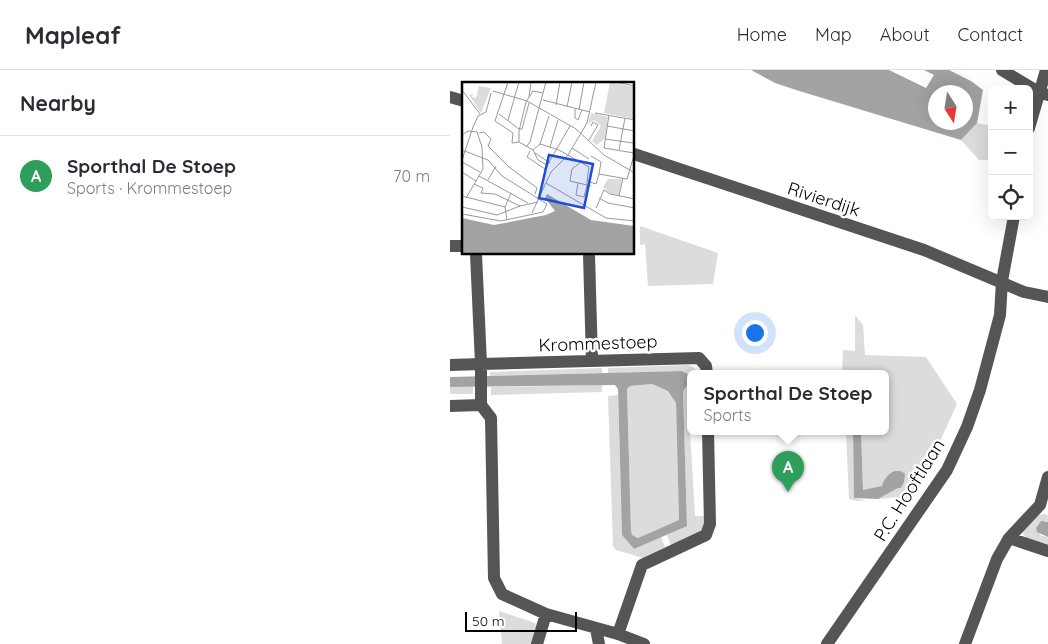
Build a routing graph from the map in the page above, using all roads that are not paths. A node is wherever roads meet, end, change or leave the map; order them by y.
1 (1002, 70) edge
2 (1046, 70) edge
3 (1044, 94) edge
4 (450, 96) edge
5 (462, 100) edge
6 (1033, 119) edge
7 (635, 154) edge
8 (1013, 220) edge
9 (476, 255) edge
10 (589, 255) edge
11 (1002, 281) junction
12 (1048, 298) edge
13 (592, 361) junction
14 (481, 364) junction
15 (450, 365) edge
16 (706, 370) edge
17 (481, 405) junction
18 (450, 406) edge
19 (708, 435) edge
20 (1048, 477) edge
21 (1044, 506) edge
22 (1009, 538) junction
23 (1048, 551) edge
24 (546, 614) junction
25 (596, 629) junction
26 (618, 634) junction
27 (537, 644) edge
28 (600, 644) edge
29 (644, 644) edge
30 (827, 644) edge
31 (965, 644) edge

1 - 3 street
2 - 3 street
3 - 6 street
4 - 5 street
7 - 11 street, Rivierdijk
8 - 11 street, P.C. Hooftlaan
9 - 14 street
10 - 13 street
11 - 12 street, Rivierdijk
11 - 30 street, P.C. Hooftlaan
13 - 14 street, Krommestoep
13 - 16 street, Krommestoep
14 - 15 street, Krommestoep
14 - 17 street
17 - 18 street
17 - 24 street
19 - 26 street
20 - 21 street
21 - 22 street
22 - 23 street
22 - 31 street
24 - 25 street
24 - 27 street
25 - 26 street
25 - 28 street
26 - 29 street

